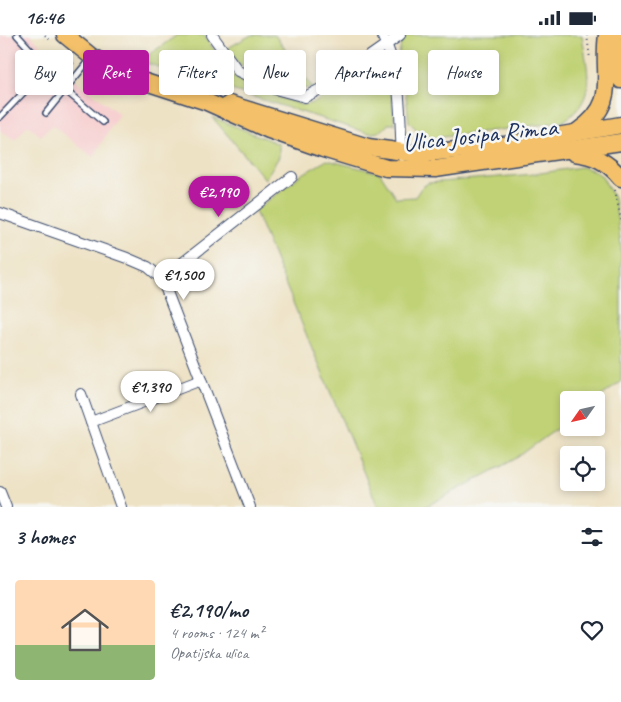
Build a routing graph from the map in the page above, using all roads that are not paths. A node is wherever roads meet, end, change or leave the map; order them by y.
1 (17, 35) edge
2 (66, 35) edge
3 (212, 35) edge
4 (400, 35) edge
5 (614, 37) edge
6 (384, 40) edge
7 (31, 50) edge
8 (84, 50) edge
9 (83, 68) edge
10 (621, 80) edge
11 (73, 81) edge
12 (149, 83) edge
13 (73, 94) edge
14 (21, 95) edge
15 (61, 95) edge
16 (206, 102) junction
17 (46, 113) dead end
18 (0, 117) edge
19 (103, 122) dead end
20 (621, 125) edge
21 (575, 133) junction
22 (621, 142) edge
23 (402, 152) junction
24 (557, 152) junction
25 (403, 169) junction
26 (292, 177) dead end
27 (618, 182) edge
28 (0, 213) edge
29 (162, 279) junction
30 (201, 380) junction
31 (81, 394) dead end
32 (91, 422) junction
33 (0, 492) edge
34 (6, 507) edge
35 (121, 507) edge
36 (250, 507) edge

1 - 7 lane
2 - 8 main road, Ulica Josipa Rimca
3 - 6 street
4 - 6 street
5 - 10 main road
5 - 21 main road
6 - 23 street
9 - 11 lane
12 - 16 main road, Ulica Josipa Rimca
13 - 19 lane
14 - 18 lane
15 - 17 lane
16 - 23 main road, Ulica Josipa Rimca
16 - 25 main road, Ulica Josipa Rimca
20 - 21 main road, Ulica Josipa Rimca
21 - 23 main road, Ulica Josipa Rimca
22 - 24 main road, Ulica Josipa Rimca
23 - 25 street
24 - 25 main road, Ulica Josipa Rimca
24 - 27 main road
26 - 29 street
28 - 29 street
29 - 30 street
30 - 32 street
30 - 36 street
31 - 32 street
32 - 35 street
33 - 34 street

